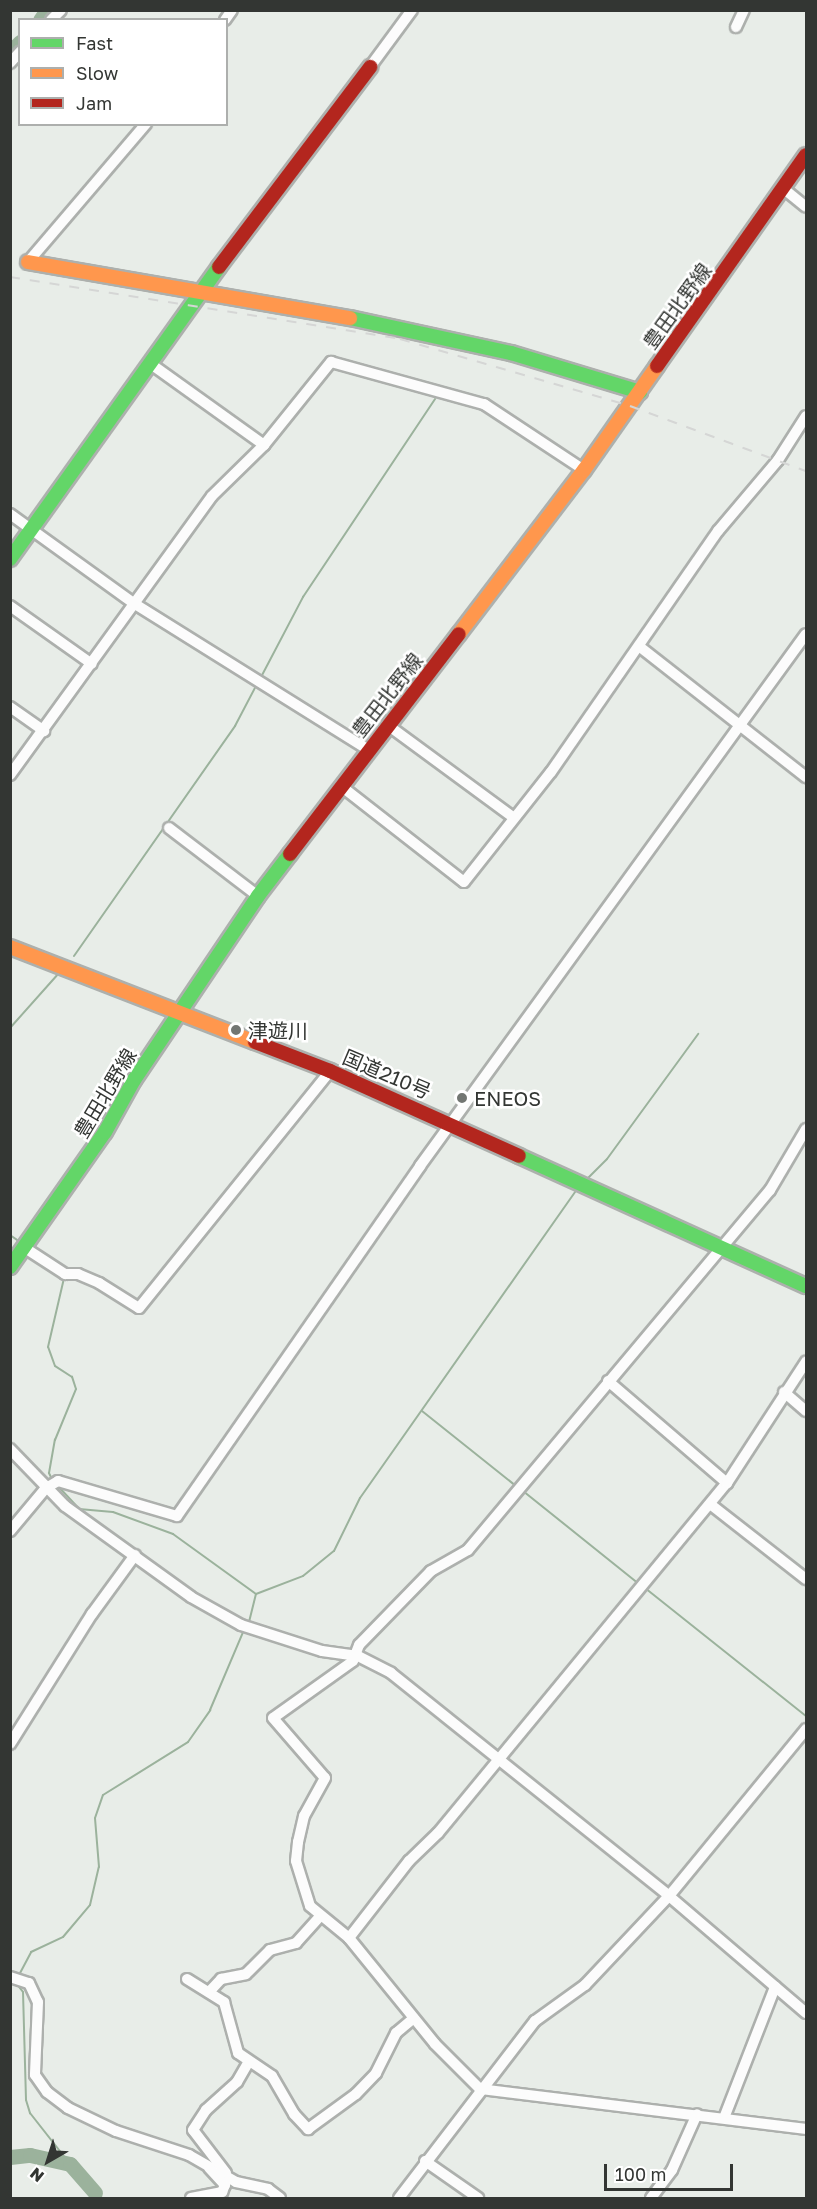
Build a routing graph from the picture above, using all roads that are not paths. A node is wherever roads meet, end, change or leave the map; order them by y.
1 (412, 10) edge
2 (744, 10) edge
3 (736, 27) dead end
4 (370, 67) joint
5 (144, 126) edge
6 (807, 155) edge
7 (784, 189) junction
8 (807, 207) edge
9 (28, 262) joint
10 (200, 293) junction
11 (151, 364) junction
12 (640, 392) junction
13 (807, 416) edge
14 (264, 445) junction
15 (584, 470) junction
16 (10, 514) edge
17 (32, 530) junction
18 (10, 559) edge
19 (135, 604) junction
20 (10, 606) edge
21 (807, 634) edge
22 (640, 647) junction
23 (92, 664) junction
24 (10, 707) edge
25 (741, 724) junction
26 (389, 726) junction
27 (44, 731) junction
28 (369, 750) junction
29 (10, 776) edge
30 (807, 777) edge
31 (341, 786) junction
32 (513, 817) junction
33 (169, 828) dead end
34 (258, 896) junction
35 (10, 946) edge
36 (179, 1011) junction
37 (330, 1071) junction
38 (452, 1123) junction
39 (807, 1129) edge
40 (721, 1247) junction
41 (25, 1248) junction
42 (10, 1266) edge
43 (807, 1286) edge
44 (807, 1362) edge
45 (608, 1381) junction
46 (784, 1392) junction
47 (807, 1412) edge
48 (10, 1449) edge
49 (727, 1483) junction
50 (46, 1488) junction
51 (710, 1504) junction
52 (10, 1531) edge
53 (135, 1555) junction
54 (807, 1579) edge
55 (358, 1656) junction
56 (807, 1729) edge
57 (10, 1744) edge
58 (498, 1760) junction
59 (669, 1896) junction
60 (320, 1916) junction
61 (349, 1938) junction
62 (10, 1977) edge
63 (187, 1979) dead end
64 (775, 1987) junction
65 (209, 1992) junction
66 (807, 2013) edge
67 (414, 2018) junction
68 (249, 2061) junction
69 (480, 2090) junction
70 (697, 2114) junction
71 (724, 2118) junction
72 (807, 2129) edge
73 (425, 2161) junction
74 (203, 2162) junction
75 (226, 2174) junction
76 (191, 2199) edge
77 (280, 2199) edge
78 (399, 2199) edge
79 (478, 2199) edge
80 (651, 2199) edge

1 - 4 street
2 - 3 street
4 - 10 main road
5 - 9 street
6 - 7 main road, 豊田北野線
7 - 8 street
7 - 12 main road, 豊田北野線
9 - 10 main road
10 - 11 main road
10 - 12 main road
11 - 14 street
11 - 17 main road
12 - 15 main road, 豊田北野線
13 - 22 street
14 - 15 street
14 - 19 street
15 - 26 main road, 豊田北野線
16 - 17 street
17 - 18 main road
17 - 19 street
19 - 23 street
19 - 28 street
20 - 23 street
21 - 25 street
22 - 25 street
22 - 32 street
23 - 27 street
24 - 27 street
25 - 30 street
25 - 38 street
26 - 28 main road, 豊田北野線
26 - 32 street
27 - 29 street
28 - 31 main road, 豊田北野線
31 - 32 street
31 - 34 main road, 豊田北野線
33 - 34 street
34 - 36 main road, 豊田北野線
35 - 36 main road, 国道210号
36 - 37 main road, 国道210号
36 - 41 main road, 豊田北野線
37 - 38 main road, 国道210号
37 - 41 street
38 - 40 main road, 国道210号
38 - 50 street
39 - 40 street
40 - 43 main road, 国道210号
40 - 45 street
41 - 42 main road, 豊田北野線
44 - 46 street
45 - 49 street
45 - 55 street
46 - 47 street
46 - 49 street
48 - 50 street
49 - 51 street
50 - 52 street
50 - 53 street
51 - 54 street
51 - 58 street
53 - 55 street
53 - 57 street
55 - 58 street
55 - 60 street
56 - 59 street
58 - 59 street
58 - 61 street
59 - 64 street
59 - 69 street
60 - 61 street
60 - 65 street
61 - 67 street
62 - 74 street
63 - 65 street
64 - 66 street
64 - 71 street
65 - 68 street
67 - 68 street
67 - 69 street
68 - 75 street
69 - 70 street
69 - 73 street
70 - 71 street
70 - 80 street
71 - 72 street
73 - 78 street
73 - 79 street
74 - 75 street
74 - 76 street
75 - 77 street

